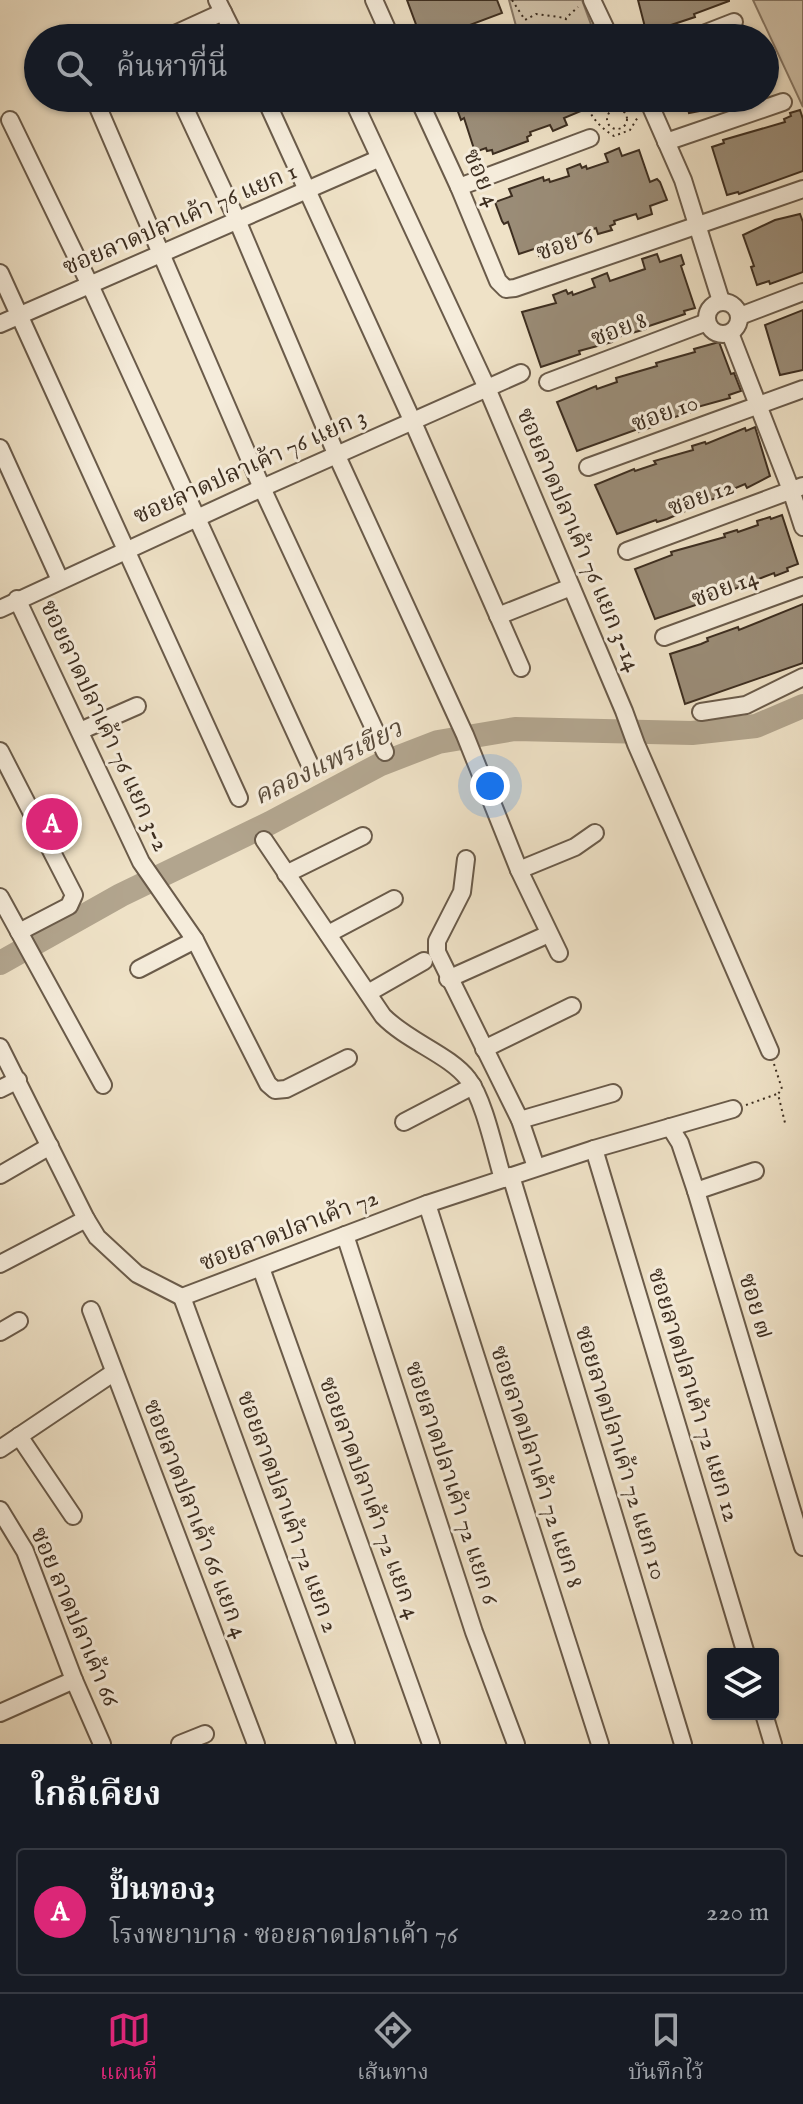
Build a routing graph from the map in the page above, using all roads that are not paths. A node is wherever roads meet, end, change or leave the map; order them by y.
1 (374, 0) edge
2 (588, 2) edge
3 (220, 6) edge
4 (734, 22) dead end
5 (190, 24) edge
6 (229, 24) edge
7 (385, 24) edge
8 (601, 24) edge
9 (729, 24) edge
10 (783, 102) dead end
11 (779, 103) edge
12 (100, 112) edge
13 (187, 112) edge
14 (272, 112) edge
15 (358, 112) edge
16 (424, 112) edge
17 (653, 112) edge
18 (754, 112) edge
19 (10, 120) dead end
20 (590, 138) dead end
21 (666, 142) junction
22 (378, 159) junction
23 (459, 187) junction
24 (803, 189) edge
25 (308, 190) junction
26 (237, 220) junction
27 (698, 224) junction
28 (479, 234) joint
29 (163, 255) junction
30 (0, 273) edge
31 (90, 285) junction
32 (803, 292) edge
33 (721, 301) junction
34 (19, 316) junction
35 (740, 316) junction
36 (707, 322) junction
37 (0, 324) edge
38 (730, 333) junction
39 (521, 373) dead end
40 (548, 382) dead end
41 (487, 388) junction
42 (803, 389) edge
43 (758, 405) junction
44 (412, 420) junction
45 (0, 448) edge
46 (337, 456) junction
47 (588, 467) dead end
48 (262, 488) junction
49 (797, 488) edge
50 (196, 518) junction
51 (803, 527) edge
52 (126, 549) junction
53 (627, 551) dead end
54 (60, 580) junction
55 (803, 586) edge
56 (571, 587) junction
57 (17, 599) junction
58 (0, 609) edge
59 (498, 616) junction
60 (664, 637) dead end
61 (521, 668) dead end
62 (803, 677) edge
63 (137, 706) dead end
64 (701, 712) dead end
65 (80, 731) junction
66 (0, 751) edge
67 (385, 752) dead end
68 (311, 767) dead end
69 (239, 798) dead end
70 (595, 833) dead end
71 (363, 836) dead end
72 (264, 840) dead end
73 (466, 859) dead end
74 (519, 870) junction
75 (286, 874) junction
76 (0, 897) edge
77 (394, 899) dead end
78 (328, 934) junction
79 (542, 937) dead end
80 (195, 940) junction
81 (26, 943) junction
82 (559, 953) dead end
83 (424, 961) dead end
84 (139, 969) dead end
85 (448, 979) junction
86 (368, 993) junction
87 (572, 1006) dead end
88 (0, 1047) edge
89 (484, 1049) junction
90 (770, 1051) road end
91 (348, 1058) dead end
92 (18, 1080) junction
93 (103, 1085) dead end
94 (473, 1086) junction
95 (0, 1089) edge
96 (613, 1093) dead end
97 (733, 1109) road end
98 (520, 1120) junction
99 (404, 1122) dead end
100 (670, 1127) junction
101 (50, 1146) junction
102 (594, 1149) junction
103 (536, 1167) junction
104 (755, 1171) dead end
105 (0, 1175) edge
106 (507, 1177) junction
107 (696, 1191) junction
108 (427, 1204) junction
109 (86, 1219) junction
110 (345, 1235) junction
111 (0, 1264) edge
112 (261, 1268) junction
113 (182, 1297) junction
114 (91, 1310) dead end
115 (19, 1321) dead end
116 (0, 1332) edge
117 (113, 1373) junction
118 (19, 1436) junction
119 (0, 1449) edge
120 (0, 1510) edge
121 (73, 1516) dead end
122 (803, 1547) edge
123 (744, 1648) edge
124 (74, 1680) junction
125 (0, 1713) edge
126 (766, 1720) edge
127 (205, 1734) dead end
128 (595, 1742) edge
129 (102, 1744) edge
130 (180, 1744) edge
131 (256, 1744) edge
132 (346, 1744) edge
133 (431, 1744) edge
134 (516, 1744) edge
135 (683, 1744) edge
136 (773, 1744) edge

1 - 7 street
2 - 8 street
3 - 5 street
3 - 6 street
4 - 9 street
10 - 11 street
12 - 29 street
13 - 26 street
14 - 25 street
15 - 22 street, ซอยลาดปลาเค้า 76 แยก 3-14
16 - 23 street, ซอย 4
17 - 21 street
18 - 21 street
19 - 31 street
20 - 23 street
21 - 27 street
22 - 25 street, ซอยลาดปลาเค้า 76 แยก 1
22 - 41 street, ซอยลาดปลาเค้า 76 แยก 3-14
23 - 28 street, ซอย 4
24 - 27 street
25 - 26 street, ซอยลาดปลาเค้า 76 แยก 1
25 - 44 street
26 - 29 street, ซอยลาดปลาเค้า 76 แยก 1
26 - 46 street
27 - 28 street, ซอย 6
27 - 33 street
29 - 31 street, ซอยลาดปลาเค้า 76 แยก 1
29 - 48 street
30 - 34 street
31 - 34 street, ซอยลาดปลาเค้า 76 แยก 1
31 - 50 street
32 - 35 street
33 - 35 street
33 - 36 street
34 - 37 street, ซอยลาดปลาเค้า 76 แยก 1
34 - 52 street
35 - 38 street
36 - 38 street
36 - 40 street, ซอย 8
38 - 43 street
39 - 41 street, ซอยลาดปลาเค้า 76 แยก 3
41 - 44 street, ซอยลาดปลาเค้า 76 แยก 3
41 - 56 street, ซอยลาดปลาเค้า 76 แยก 3-14
42 - 43 street, ซอย 10
43 - 47 street, ซอย 10
43 - 49 street
44 - 46 street, ซอยลาดปลาเค้า 76 แยก 3
44 - 59 street
45 - 54 street
46 - 48 street, ซอยลาดปลาเค้า 76 แยก 3
46 - 74 street
48 - 50 street, ซอยลาดปลาเค้า 76 แยก 3
48 - 67 street
49 - 51 street
49 - 53 street, ซอย 12
50 - 52 street, ซอยลาดปลาเค้า 76 แยก 3
50 - 68 street
52 - 54 street, ซอยลาดปลาเค้า 76 แยก 3
52 - 69 street
54 - 57 street, ซอยลาดปลาเค้า 76 แยก 3
55 - 60 street, ซอย 14
56 - 59 street
56 - 90 street, ซอยลาดปลาเค้า 76 แยก 3-14
57 - 58 street, ซอยลาดปลาเค้า 76 แยก 3
57 - 65 street, ซอยลาดปลาเค้า 76 แยก 3-2
59 - 61 street
62 - 64 street
63 - 65 street
65 - 80 street, ซอยลาดปลาเค้า 76 แยก 3-2
66 - 81 street
70 - 74 street
71 - 75 street
72 - 75 street
73 - 85 street
74 - 82 street
75 - 78 street
76 - 81 street
77 - 78 street
78 - 86 street
79 - 85 street
80 - 84 street
80 - 91 street, ซอยลาดปลาเค้า 76 แยก 3-2
81 - 93 street
83 - 86 street
85 - 89 street
86 - 94 street
87 - 89 street
88 - 92 street, ซอยลาดปลาเค้า 72
89 - 98 street
92 - 95 street
92 - 101 street, ซอยลาดปลาเค้า 72
94 - 99 street
94 - 106 street, ซอยลาดปลาเค้า 72 แยก 10
96 - 98 street
97 - 100 street, ซอยลาดปลาเค้า 72
98 - 103 street
100 - 102 street, ซอยลาดปลาเค้า 72
100 - 107 street, ซอย ๗
101 - 105 street
101 - 109 street, ซอยลาดปลาเค้า 72
102 - 103 street, ซอยลาดปลาเค้า 72
102 - 123 street, ซอยลาดปลาเค้า 72 แยก 12
103 - 106 street, ซอยลาดปลาเค้า 72
104 - 107 street
106 - 108 street, ซอยลาดปลาเค้า 72
106 - 135 street, ซอยลาดปลาเค้า 72 แยก 10
107 - 122 street, ซอย ๗
108 - 110 street, ซอยลาดปลาเค้า 72
108 - 128 street, ซอยลาดปลาเค้า 72 แยก 8
109 - 111 street
109 - 113 street, ซอยลาดปลาเค้า 72
110 - 112 street, ซอยลาดปลาเค้า 72
110 - 134 street, ซอยลาดปลาเค้า 72 แยก 6
112 - 113 street, ซอยลาดปลาเค้า 72
112 - 133 street, ซอยลาดปลาเค้า 72 แยก 4
113 - 132 street, ซอยลาดปลาเค้า 72 แยก 2
114 - 117 street, ซอยลาดปลาเค้า 66 แยก 4
115 - 116 street
117 - 118 street
117 - 131 street, ซอยลาดปลาเค้า 66 แยก 4
118 - 119 street
118 - 121 street
120 - 124 street, ซอย ลาดปลาเค้า 66
124 - 125 street
124 - 129 street, ซอย ลาดปลาเค้า 66
126 - 136 street
127 - 130 street

